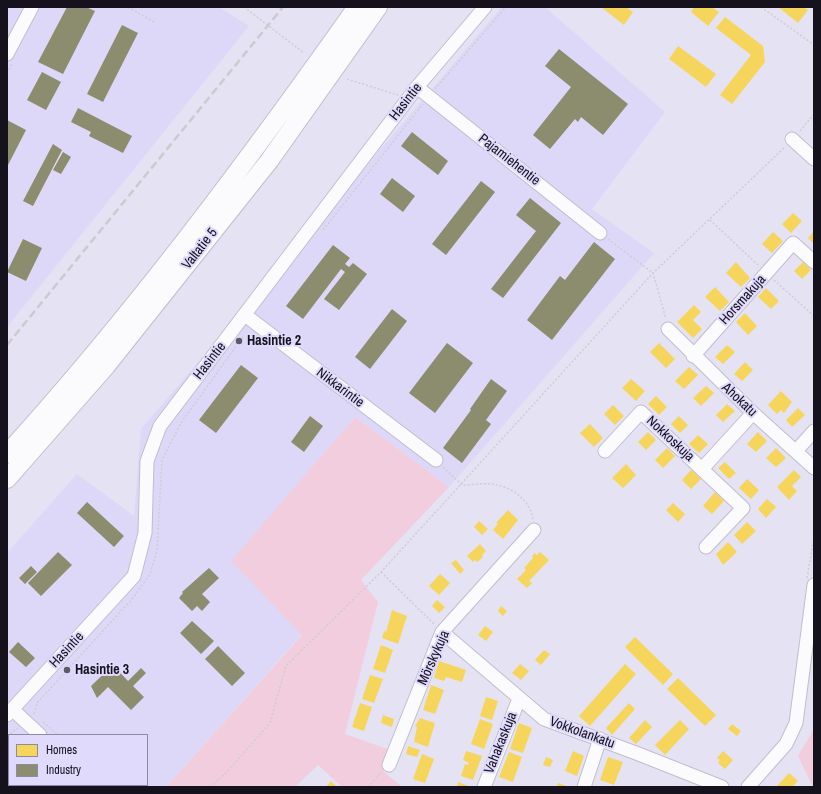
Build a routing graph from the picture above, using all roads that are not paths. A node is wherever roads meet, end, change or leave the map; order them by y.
1 (32, 7) edge
2 (357, 7) edge
3 (378, 7) edge
4 (485, 7) edge
5 (7, 54) edge
6 (417, 87) junction
7 (792, 140) road end
8 (814, 159) edge
9 (600, 233) road end
10 (814, 262) edge
11 (249, 318) junction
12 (668, 329) road end
13 (693, 356) junction
14 (752, 413) junction
15 (814, 431) edge
16 (605, 451) dead end
17 (796, 451) junction
18 (7, 454) edge
19 (436, 460) road end
20 (702, 468) junction
21 (814, 468) edge
22 (7, 479) edge
23 (534, 530) road end
24 (706, 547) dead end
25 (810, 584) edge
26 (442, 632) junction
27 (519, 700) junction
28 (10, 712) edge
29 (39, 734) edge
30 (600, 739) junction
31 (389, 765) road end
32 (484, 787) edge
33 (584, 787) edge
34 (722, 787) edge
35 (748, 787) edge

1 - 5 street
2 - 18 highway, Valtatie 5
3 - 22 highway, Valtatie 5
4 - 6 street, Hasintie
6 - 9 street, Pajamiehentie
6 - 11 street, Hasintie
7 - 8 street
10 - 13 street, Horsmakuja
11 - 19 street, Nikkarintie
11 - 28 street, Hasintie
12 - 13 street, Ahokatu
13 - 14 street, Ahokatu
14 - 17 street, Ahokatu
14 - 20 street, Nokkoskuja
15 - 17 street
16 - 20 street, Nokkoskuja
17 - 21 street, Ahokatu
20 - 24 street, Nokkoskuja
23 - 26 street, Mörskykuja
25 - 35 street
26 - 27 street, Vokkolankatu
26 - 31 street, Mörskykuja
27 - 30 street, Vokkolankatu
27 - 32 street, Vahakaskuja
28 - 29 street
30 - 33 street
30 - 34 street, Vokkolankatu

